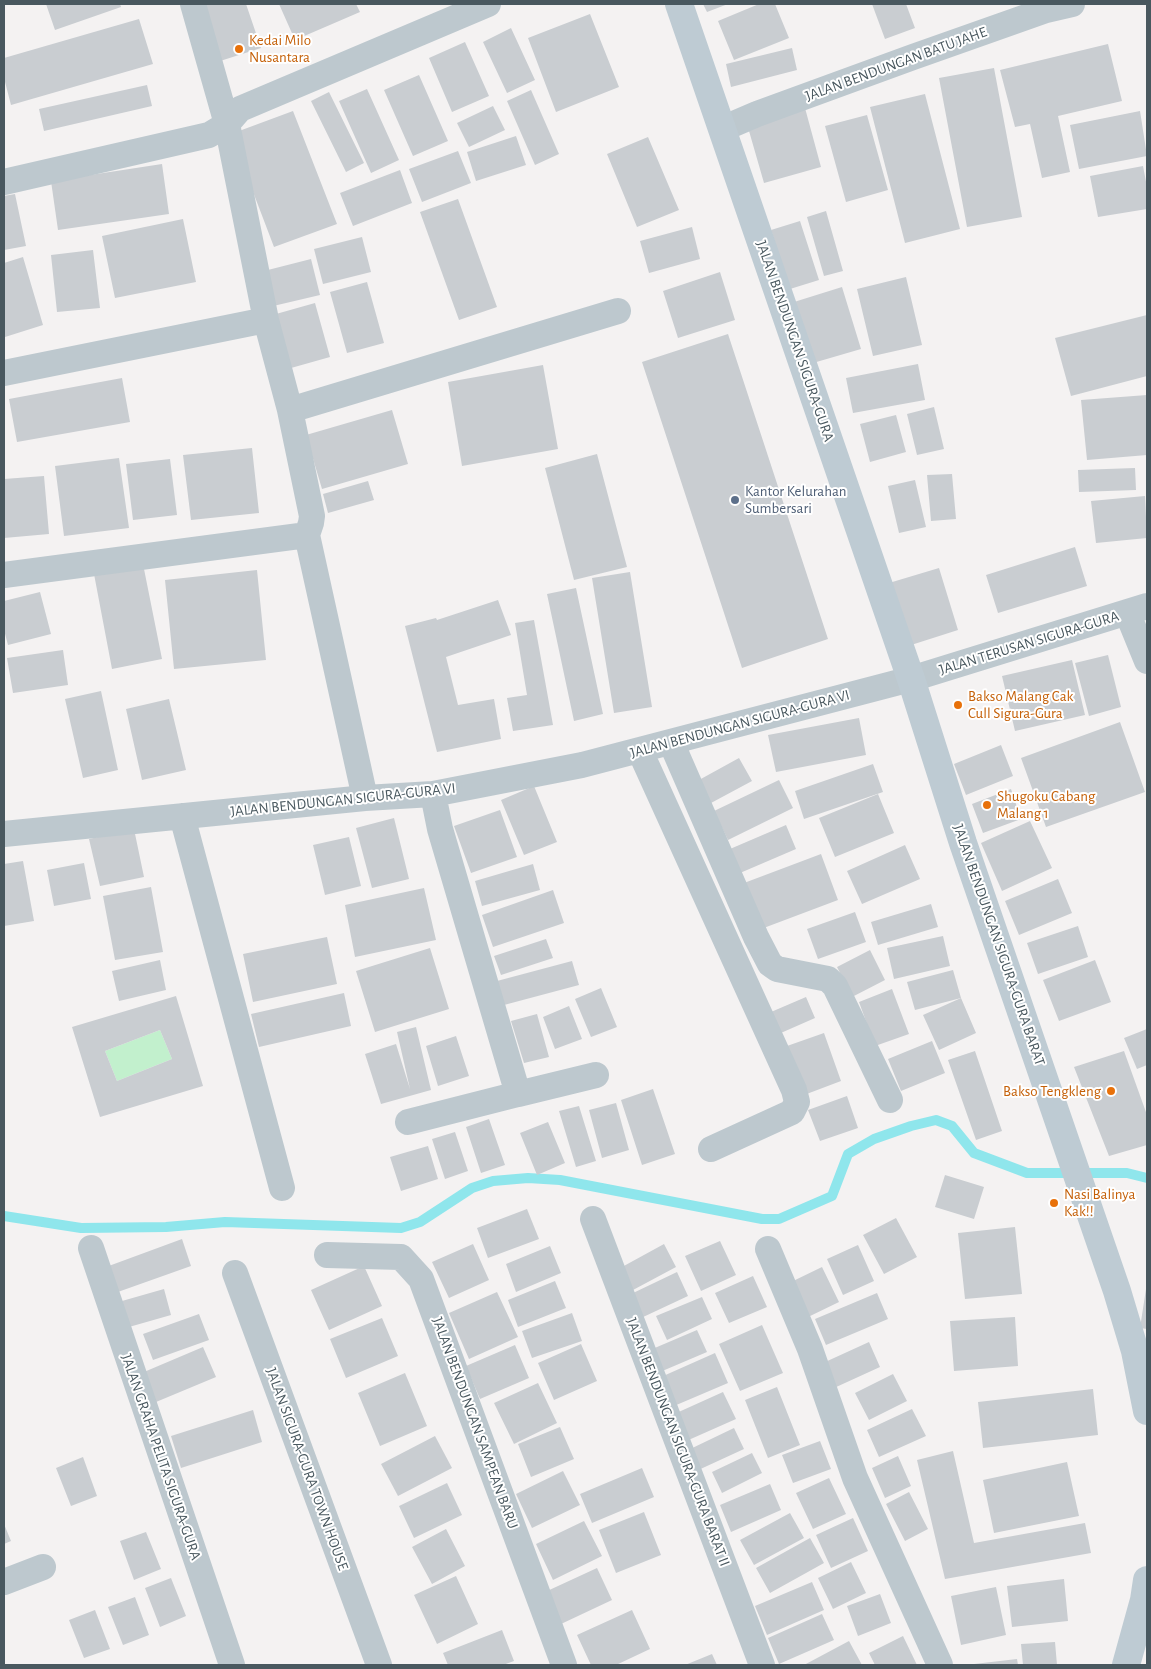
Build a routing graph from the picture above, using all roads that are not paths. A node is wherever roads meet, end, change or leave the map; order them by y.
1 (193, 4) edge
2 (488, 4) edge
3 (680, 4) edge
4 (1072, 4) edge
5 (228, 124) junction
6 (722, 129) junction
7 (4, 182) edge
8 (618, 311) dead end
9 (266, 320) junction
10 (4, 374) edge
11 (290, 410) junction
12 (307, 535) junction
13 (4, 575) edge
14 (1137, 609) edge
15 (1147, 660) edge
16 (911, 679) junction
17 (671, 742) junction
18 (640, 751) junction
19 (433, 794) junction
20 (365, 798) junction
21 (182, 816) junction
22 (4, 834) edge
23 (596, 1075) dead end
24 (518, 1094) junction
25 (890, 1100) dead end
26 (408, 1122) dead end
27 (711, 1149) dead end
28 (282, 1188) dead end
29 (593, 1219) dead end
30 (91, 1248) dead end
31 (768, 1249) dead end
32 (327, 1255) dead end
33 (235, 1272) dead end
34 (1141, 1352) edge
35 (1147, 1411) edge
36 (43, 1567) dead end
37 (1147, 1580) edge
38 (4, 1582) edge
39 (232, 1665) edge
40 (379, 1665) edge
41 (564, 1665) edge
42 (762, 1665) edge
43 (940, 1665) edge
44 (1126, 1665) edge

1 - 5 street
2 - 5 street
3 - 6 main road, JALAN BENDUNGAN SIGURA-GURA
4 - 6 street, JALAN BENDUNGAN BATU JAHE
5 - 7 street
5 - 9 street
6 - 16 main road, JALAN BENDUNGAN SIGURA-GURA
8 - 11 street
9 - 10 street
9 - 11 street
11 - 12 street
12 - 13 street
12 - 20 street
14 - 15 street
14 - 16 street, JALAN TERUSAN SIGURA-GURA
16 - 17 street, JALAN BENDUNGAN SIGURA-GURA VI
16 - 34 main road, JALAN BENDUNGAN SIGURA-GURA BARAT
17 - 18 street, JALAN BENDUNGAN SIGURA-GURA VI
17 - 25 street
18 - 19 street, JALAN BENDUNGAN SIGURA-GURA VI
18 - 27 street
19 - 20 street, JALAN BENDUNGAN SIGURA-GURA VI
19 - 24 street
20 - 21 street, JALAN BENDUNGAN SIGURA-GURA VI
21 - 22 street, JALAN BENDUNGAN SIGURA-GURA VI
21 - 28 street
23 - 24 street
24 - 26 street
29 - 42 street, JALAN BENDUNGAN SIGURA-GURA BARAT II
30 - 39 street, JALAN GRAHA PELITA SIGURA-GURA
31 - 43 street
32 - 41 street, JALAN BENDUNGAN SAMPEAN BARU
33 - 40 street, JALAN SIGURA-GURA TOWN HOUSE
34 - 35 main road, JALAN BENDUNGAN SIGURA-GURA BARAT
36 - 38 street
37 - 44 main road

